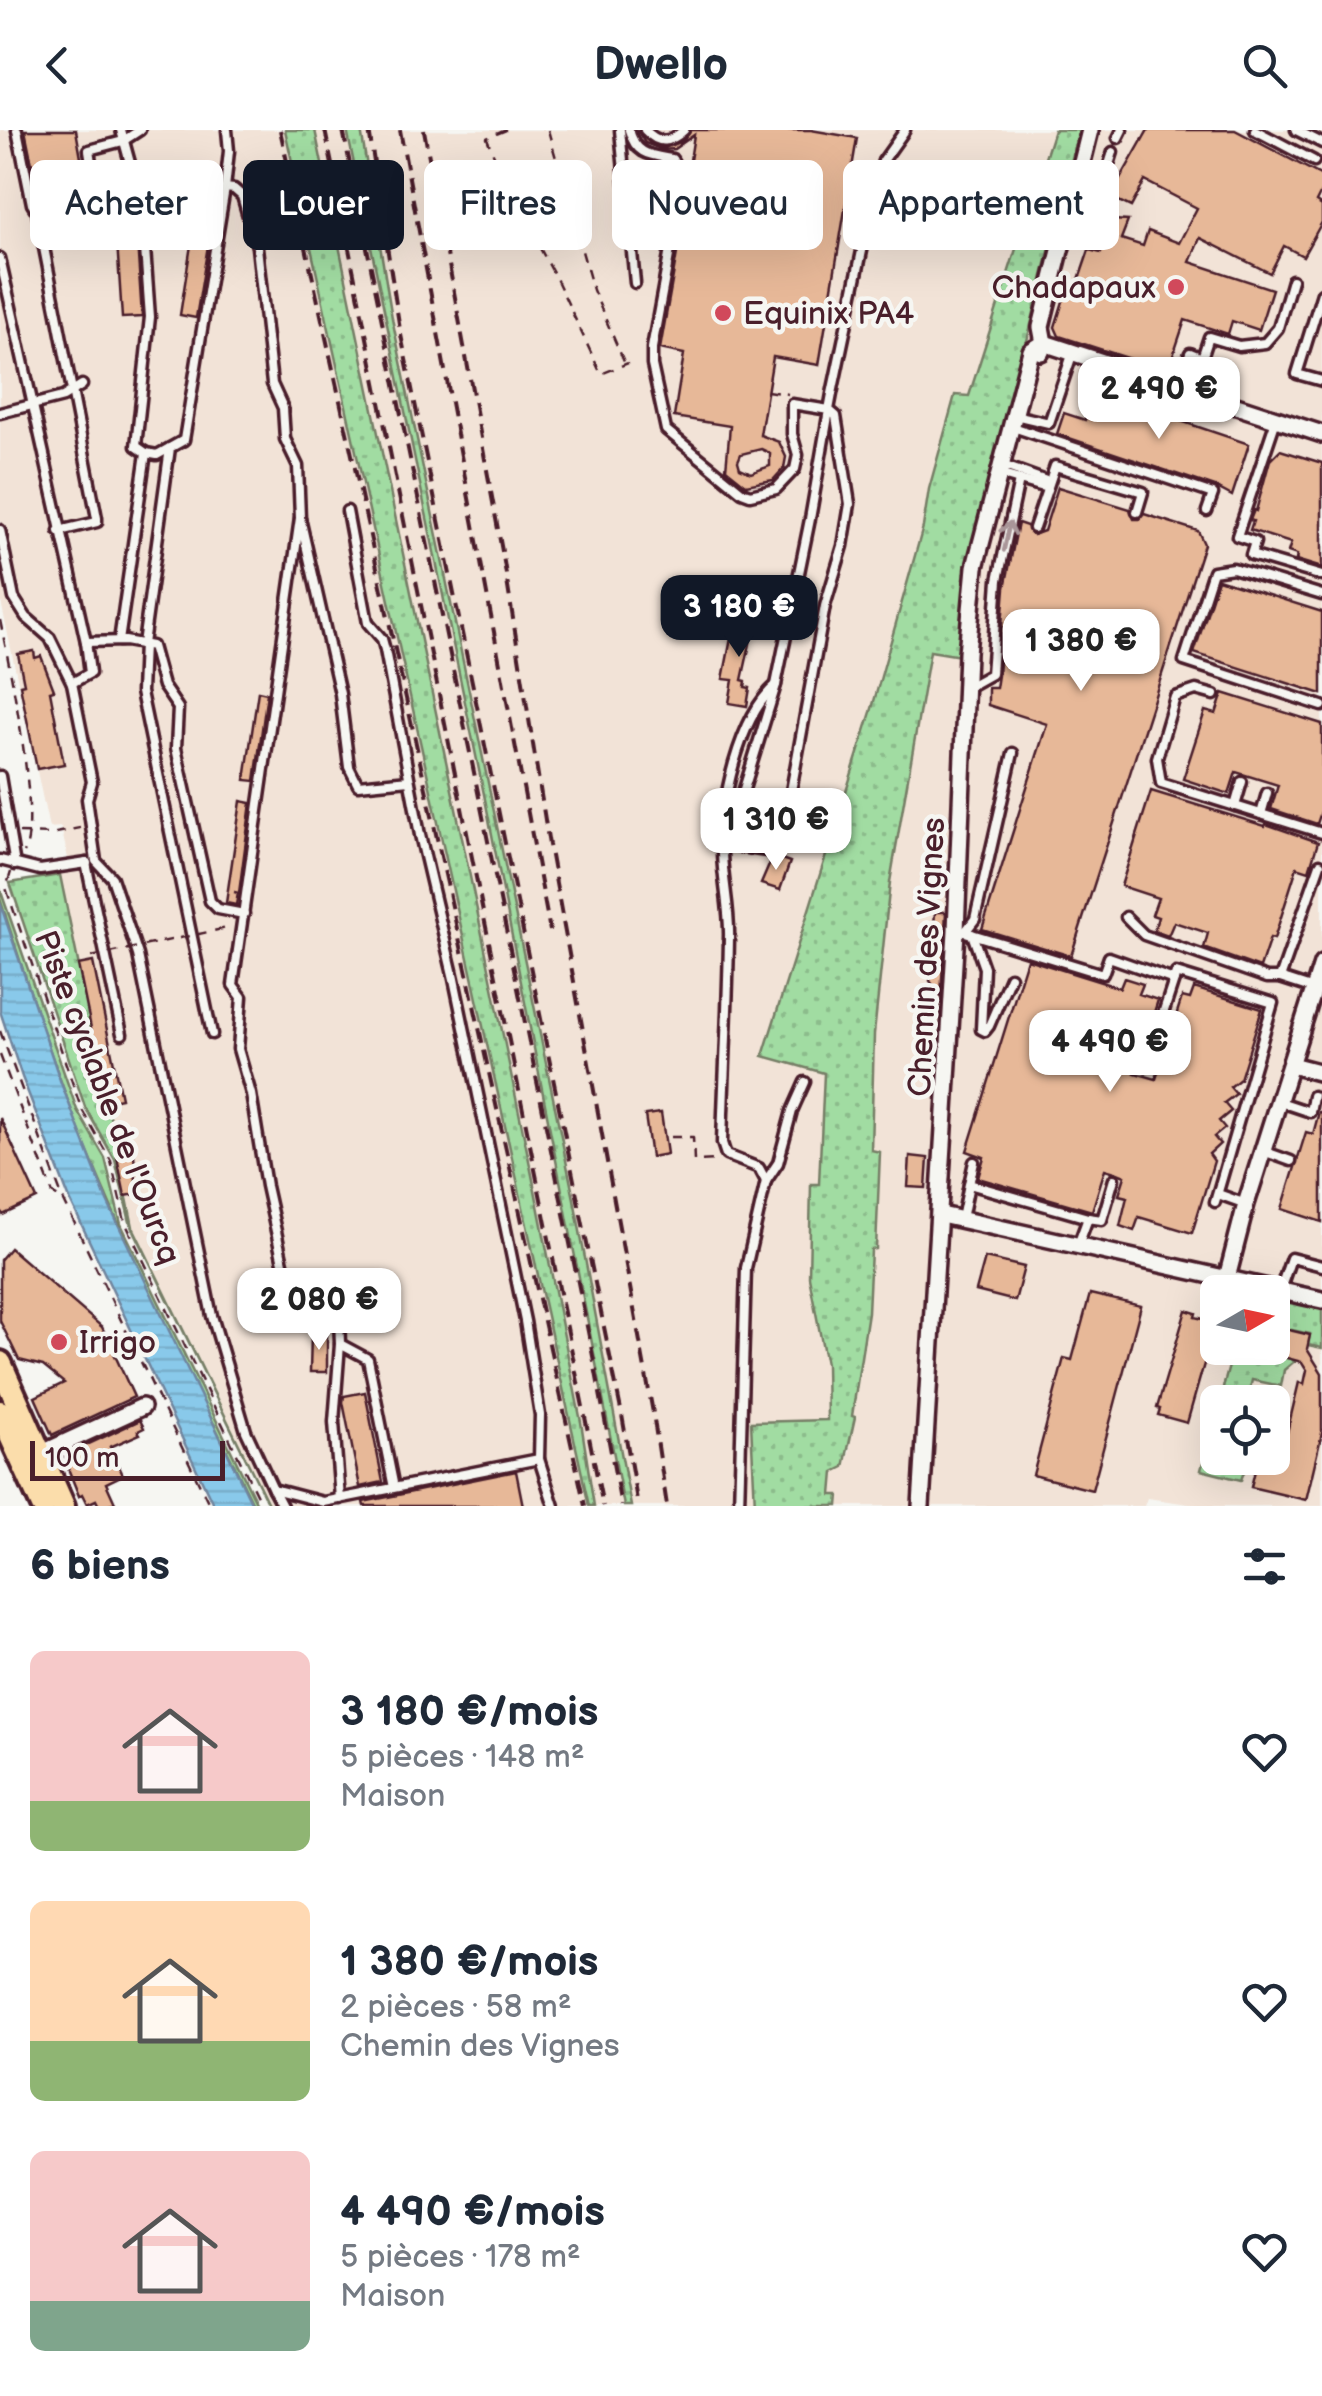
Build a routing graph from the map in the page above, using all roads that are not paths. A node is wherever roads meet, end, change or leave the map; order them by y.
1 (17, 130) edge
2 (120, 130) edge
3 (140, 130) edge
4 (227, 130) edge
5 (620, 130) edge
6 (629, 130) edge
7 (646, 130) edge
8 (684, 130) edge
9 (905, 130) edge
10 (1090, 130) edge
11 (1255, 130) edge
12 (1296, 130) edge
13 (123, 141) junction
14 (1322, 143) edge
15 (1113, 152) dead end
16 (91, 160) edge
17 (1083, 160) edge
18 (1111, 160) edge
19 (1314, 161) dead end
20 (225, 188) junction
21 (30, 194) edge
22 (44, 250) edge
23 (1061, 250) edge
24 (0, 258) edge
25 (1292, 280) dead end
26 (635, 283) dead end
27 (1322, 292) edge
28 (1044, 342) junction
29 (1073, 352) junction
30 (1322, 381) edge
31 (82, 385) dead end
32 (1178, 388) junction
33 (72, 393) junction
34 (31, 406) junction
35 (829, 410) junction
36 (0, 413) edge
37 (1276, 420) junction
38 (1014, 421) junction
39 (1322, 434) edge
40 (170, 448) junction
41 (146, 453) junction
42 (1000, 469) junction
43 (1019, 480) junction
44 (1048, 485) junction
45 (347, 511) dead end
46 (1208, 511) dead end
47 (1137, 512) dead end
48 (300, 518) junction
49 (1034, 528) dead end
50 (0, 530) edge
51 (59, 531) junction
52 (1322, 576) edge
53 (1322, 595) edge
54 (119, 641) junction
55 (86, 642) junction
56 (143, 644) junction
57 (72, 683) junction
58 (776, 685) junction
59 (966, 688) junction
60 (1214, 695) dead end
61 (1322, 706) edge
62 (1014, 754) dead end
63 (0, 776) edge
64 (409, 780) junction
65 (1242, 782) dead end
66 (1266, 793) dead end
67 (1234, 806) junction
68 (1261, 814) junction
69 (1322, 833) edge
70 (0, 860) edge
71 (91, 862) junction
72 (1320, 864) edge
73 (15, 865) junction
74 (244, 914) junction
75 (1126, 917) dead end
76 (964, 932) junction
77 (1322, 964) edge
78 (1010, 977) dead end
79 (1280, 978) junction
80 (1174, 980) junction
81 (1316, 995) edge
82 (122, 1034) dead end
83 (212, 1034) dead end
84 (1291, 1065) junction
85 (1146, 1066) dead end
86 (1322, 1073) edge
87 (805, 1082) dead end
88 (1314, 1096) dead end
89 (1280, 1102) junction
90 (1264, 1151) junction
91 (1292, 1161) dead end
92 (974, 1162) dead end
93 (1114, 1180) dead end
94 (766, 1181) junction
95 (970, 1184) junction
96 (1246, 1204) junction
97 (941, 1215) junction
98 (1088, 1218) junction
99 (962, 1220) junction
100 (1078, 1245) junction
101 (1322, 1266) edge
102 (1213, 1275) edge
103 (1228, 1275) edge
104 (1285, 1275) edge
105 (1290, 1292) edge
106 (1322, 1300) edge
107 (340, 1344) junction
108 (0, 1363) edge
109 (142, 1407) dead end
110 (0, 1412) edge
111 (40, 1454) junction
112 (540, 1459) junction
113 (393, 1484) dead end
114 (272, 1489) junction
115 (340, 1498) junction
116 (43, 1506) edge
117 (63, 1506) edge
118 (282, 1506) edge
119 (554, 1506) edge
120 (739, 1506) edge
121 (921, 1506) edge

1 - 21 lane
2 - 13 lane
3 - 13 lane
4 - 20 lane
5 - 26 lane
6 - 35 lane
7 - 8 lane
9 - 35 lane
10 - 17 street, Chemin des Vignes
11 - 19 lane
12 - 14 lane
13 - 16 lane
13 - 41 lane
15 - 18 lane
20 - 40 lane
20 - 48 lane
22 - 33 lane
23 - 28 street, Chemin des Vignes
24 - 34 lane
25 - 32 lane
27 - 30 lane
28 - 29 street
28 - 38 street, Chemin des Vignes
29 - 32 street
29 - 38 lane
31 - 33 lane
32 - 37 street
33 - 34 lane
33 - 51 lane
34 - 36 lane
34 - 51 lane
35 - 58 lane
35 - 58 lane
37 - 39 street
37 - 52 lane
38 - 42 street, Chemin des Vignes
38 - 46 lane
40 - 41 lane
40 - 56 lane
41 - 54 lane
42 - 43 lane
42 - 44 lane
42 - 59 street, Chemin des Vignes
43 - 44 lane
59 -> 43 lane
44 - 47 lane
44 - 49 lane
45 - 64 lane
48 - 64 lane
48 - 74 lane
50 - 57 lane
51 - 55 lane
53 - 61 lane
54 - 55 lane
54 - 56 lane
55 - 57 lane
56 - 74 lane
56 - 83 lane
57 - 71 lane
58 - 94 lane
59 - 76 street, Chemin des Vignes
60 - 67 lane
62 - 76 lane
63 - 73 lane
64 - 112 lane
65 - 67 lane
66 - 68 lane
67 - 68 lane
68 - 69 lane
70 - 73 lane
71 - 73 lane
71 - 82 lane
71 - 114 lane
72 - 79 lane
74 - 107 lane
75 - 79 lane
76 - 78 lane
76 - 80 lane
76 - 97 street, Chemin des Vignes
77 - 81 street
79 - 81 lane
80 - 85 lane
80 - 96 lane
81 - 84 street
84 - 86 street
84 - 89 street
87 - 94 lane
88 - 89 lane
89 - 90 street
90 - 91 lane
90 - 96 street
92 - 95 lane
93 - 98 lane
94 - 120 lane
95 - 98 lane
95 - 99 lane
96 - 103 street
97 - 99 street
97 - 121 street, Chemin des Vignes
98 - 100 lane
99 - 100 street
100 - 102 street
101 - 104 lane
105 - 106 street
107 - 113 lane
107 - 115 lane
108 - 111 main road
109 - 111 street
110 - 116 main road
111 - 117 main road
112 - 115 lane
112 - 119 lane
114 - 115 lane
114 - 118 lane

